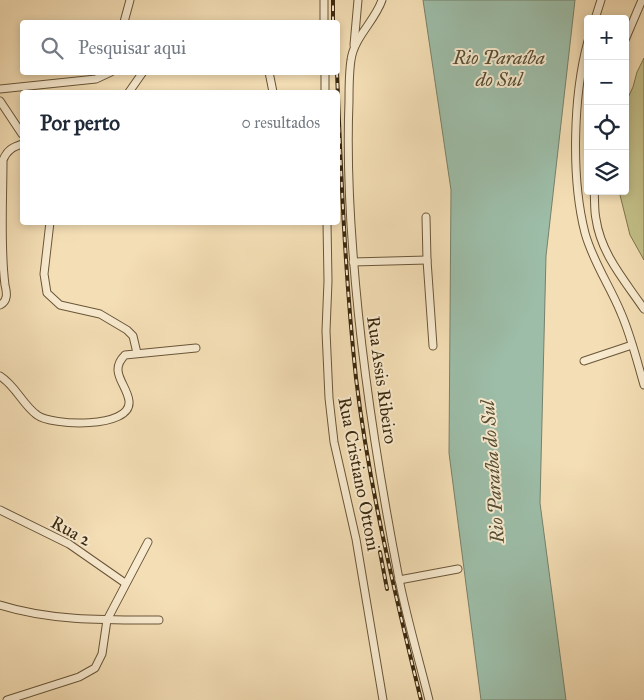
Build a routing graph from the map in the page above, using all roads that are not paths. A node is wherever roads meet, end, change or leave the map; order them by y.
1 (130, 0) edge
2 (324, 0) edge
3 (358, 0) edge
4 (382, 0) edge
5 (602, 0) edge
6 (642, 0) edge
7 (596, 15) edge
8 (125, 20) edge
9 (324, 20) edge
10 (629, 31) edge
11 (354, 50) junction
12 (584, 54) edge
13 (105, 75) edge
14 (141, 75) edge
15 (270, 75) edge
16 (325, 75) edge
17 (0, 89) edge
18 (130, 90) edge
19 (273, 90) edge
20 (325, 90) edge
21 (0, 101) edge
22 (20, 131) edge
23 (20, 145) edge
24 (594, 195) edge
25 (426, 217) dead end
26 (50, 225) edge
27 (327, 225) edge
28 (427, 260) junction
29 (353, 262) junction
30 (0, 305) edge
31 (644, 309) edge
32 (632, 345) junction
33 (433, 346) dead end
34 (196, 348) dead end
35 (137, 353) junction
36 (584, 361) dead end
37 (0, 376) edge
38 (644, 385) edge
39 (0, 510) edge
40 (148, 542) dead end
41 (458, 569) dead end
42 (399, 580) junction
43 (125, 583) junction
44 (0, 605) edge
45 (107, 620) junction
46 (159, 620) dead end
47 (7, 700) edge
48 (383, 700) edge
49 (429, 700) edge

1 - 8 street
2 - 9 street
3 - 11 street
4 - 11 street
5 - 7 street
6 - 10 street
11 - 29 street, Rua Assis Ribeiro
12 - 32 street
13 - 17 street
14 - 18 street
15 - 19 street
16 - 20 street
21 - 22 street
23 - 30 street
24 - 31 street
25 - 28 street
26 - 35 street
27 - 48 street, Rua Cristiano Ottoni
28 - 29 street
28 - 33 street
29 - 42 street, Rua Assis Ribeiro
32 - 36 street
32 - 38 street
34 - 35 street
35 - 37 street
39 - 43 street, Rua 2
40 - 43 street
41 - 42 street
42 - 49 street, Rua Assis Ribeiro
43 - 45 street
44 - 45 street
45 - 46 street
45 - 47 street

